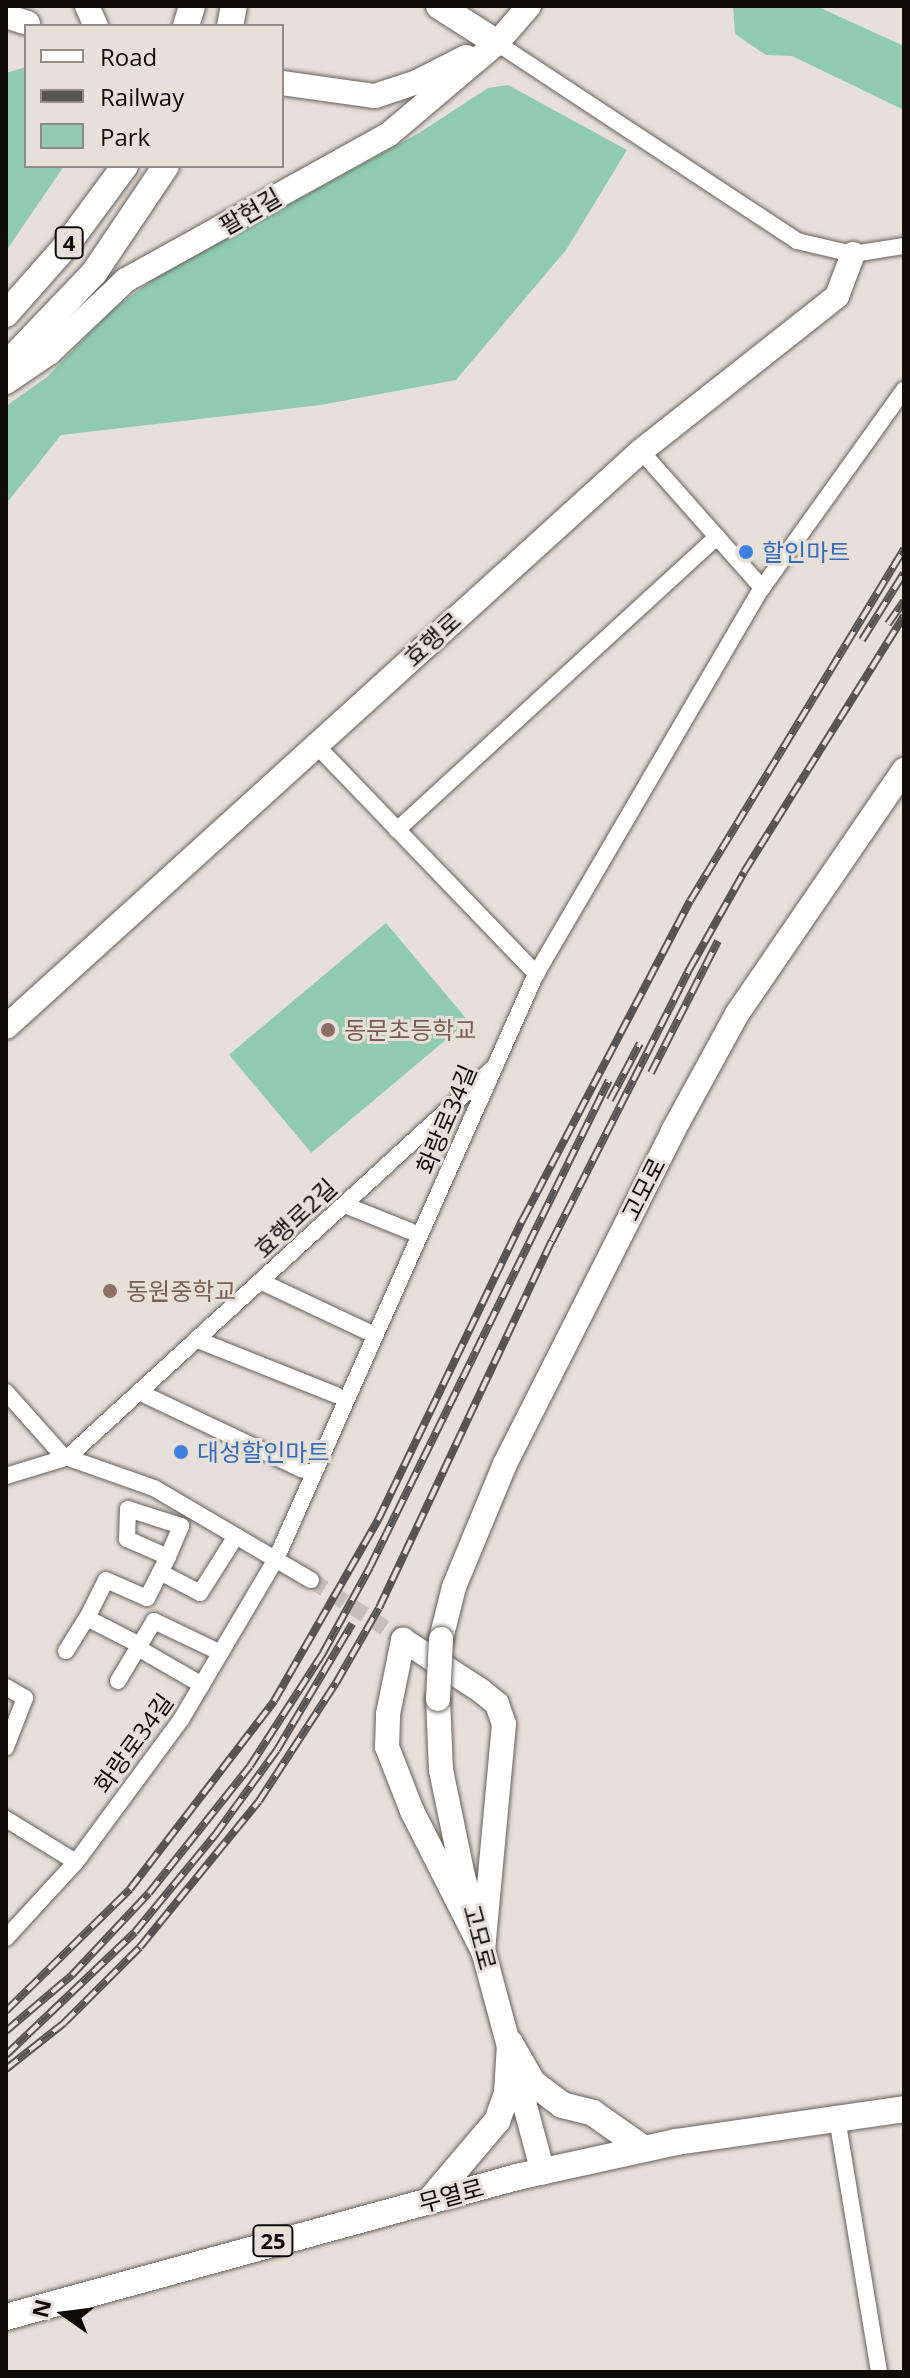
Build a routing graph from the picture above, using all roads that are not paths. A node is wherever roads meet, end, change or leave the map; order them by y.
1 (439, 6) edge
2 (529, 6) edge
3 (494, 46) junction
4 (284, 83) edge
5 (124, 168) edge
6 (165, 168) edge
7 (904, 246) edge
8 (853, 254) junction
9 (6, 314) edge
10 (6, 365) edge
11 (6, 382) edge
12 (904, 390) edge
13 (641, 451) junction
14 (717, 537) junction
15 (762, 588) junction
16 (316, 745) junction
17 (904, 770) edge
18 (397, 830) junction
19 (536, 974) junction
20 (6, 1027) edge
21 (495, 1066) junction
22 (345, 1205) junction
23 (410, 1231) dead end
24 (262, 1282) junction
25 (366, 1331) dead end
26 (198, 1340) junction
27 (6, 1392) edge
28 (141, 1393) junction
29 (336, 1395) dead end
30 (68, 1457) junction
31 (303, 1470) dead end
32 (6, 1476) edge
33 (236, 1536) junction
34 (276, 1559) junction
35 (311, 1580) tunnel mouth
36 (87, 1618) junction
37 (139, 1647) junction
38 (66, 1651) dead end
39 (221, 1653) junction
40 (118, 1681) dead end
41 (202, 1685) junction
42 (6, 1687) edge
43 (6, 1747) edge
44 (6, 1819) edge
45 (76, 1862) junction
46 (6, 1938) edge
47 (483, 1951) junction
48 (510, 2043) junction
49 (904, 2109) edge
50 (837, 2118) junction
51 (644, 2149) junction
52 (543, 2172) junction
53 (430, 2200) junction
54 (6, 2317) edge
55 (879, 2372) edge

1 - 3 main road
2 - 3 main road, 팔현길
3 - 4 main road
3 - 8 street
3 - 11 main road, 팔현길
5 - 9 main road, 4
6 - 10 main road
7 - 8 street
8 - 13 main road, 효행로
12 - 15 street, 화랑로34길
13 - 14 street
13 - 16 main road, 효행로
14 - 15 street
14 - 18 street
15 - 19 street, 화랑로34길
16 - 18 street
16 - 20 main road, 효행로
17 - 47 main road, 고모로, bridge
18 - 19 street
19 - 21 street, 화랑로34길
21 - 22 street, 효행로2길
21 - 34 street, 화랑로34길
22 - 23 street
22 - 24 street, 효행로2길
24 - 25 street
24 - 26 street, 효행로2길
26 - 28 street, 효행로2길
26 - 29 street
27 - 30 street
28 - 30 street, 효행로2길
28 - 31 street
30 - 32 street, 효행로2길
30 - 33 street
33 - 34 street
33 - 36 street
34 - 35 street
34 - 39 street, 화랑로34길
36 - 37 street
36 - 38 street
37 - 39 street
37 - 40 street
37 - 41 street
39 - 41 street, 화랑로34길
41 - 45 street, 화랑로34길
42 - 43 street
44 - 45 street
45 - 46 street, 화랑로34길
47 - 47 main road
47 - 48 main road, 고모로
48 - 51 main road
48 - 52 main road, 고모로
48 - 53 main road
49 - 50 main road, 무열로 / 25
50 - 51 main road, 무열로 / 25
50 - 55 street
51 - 52 main road, 무열로 / 25
52 - 53 main road, 무열로 / 25
53 - 54 main road, 무열로 / 25

